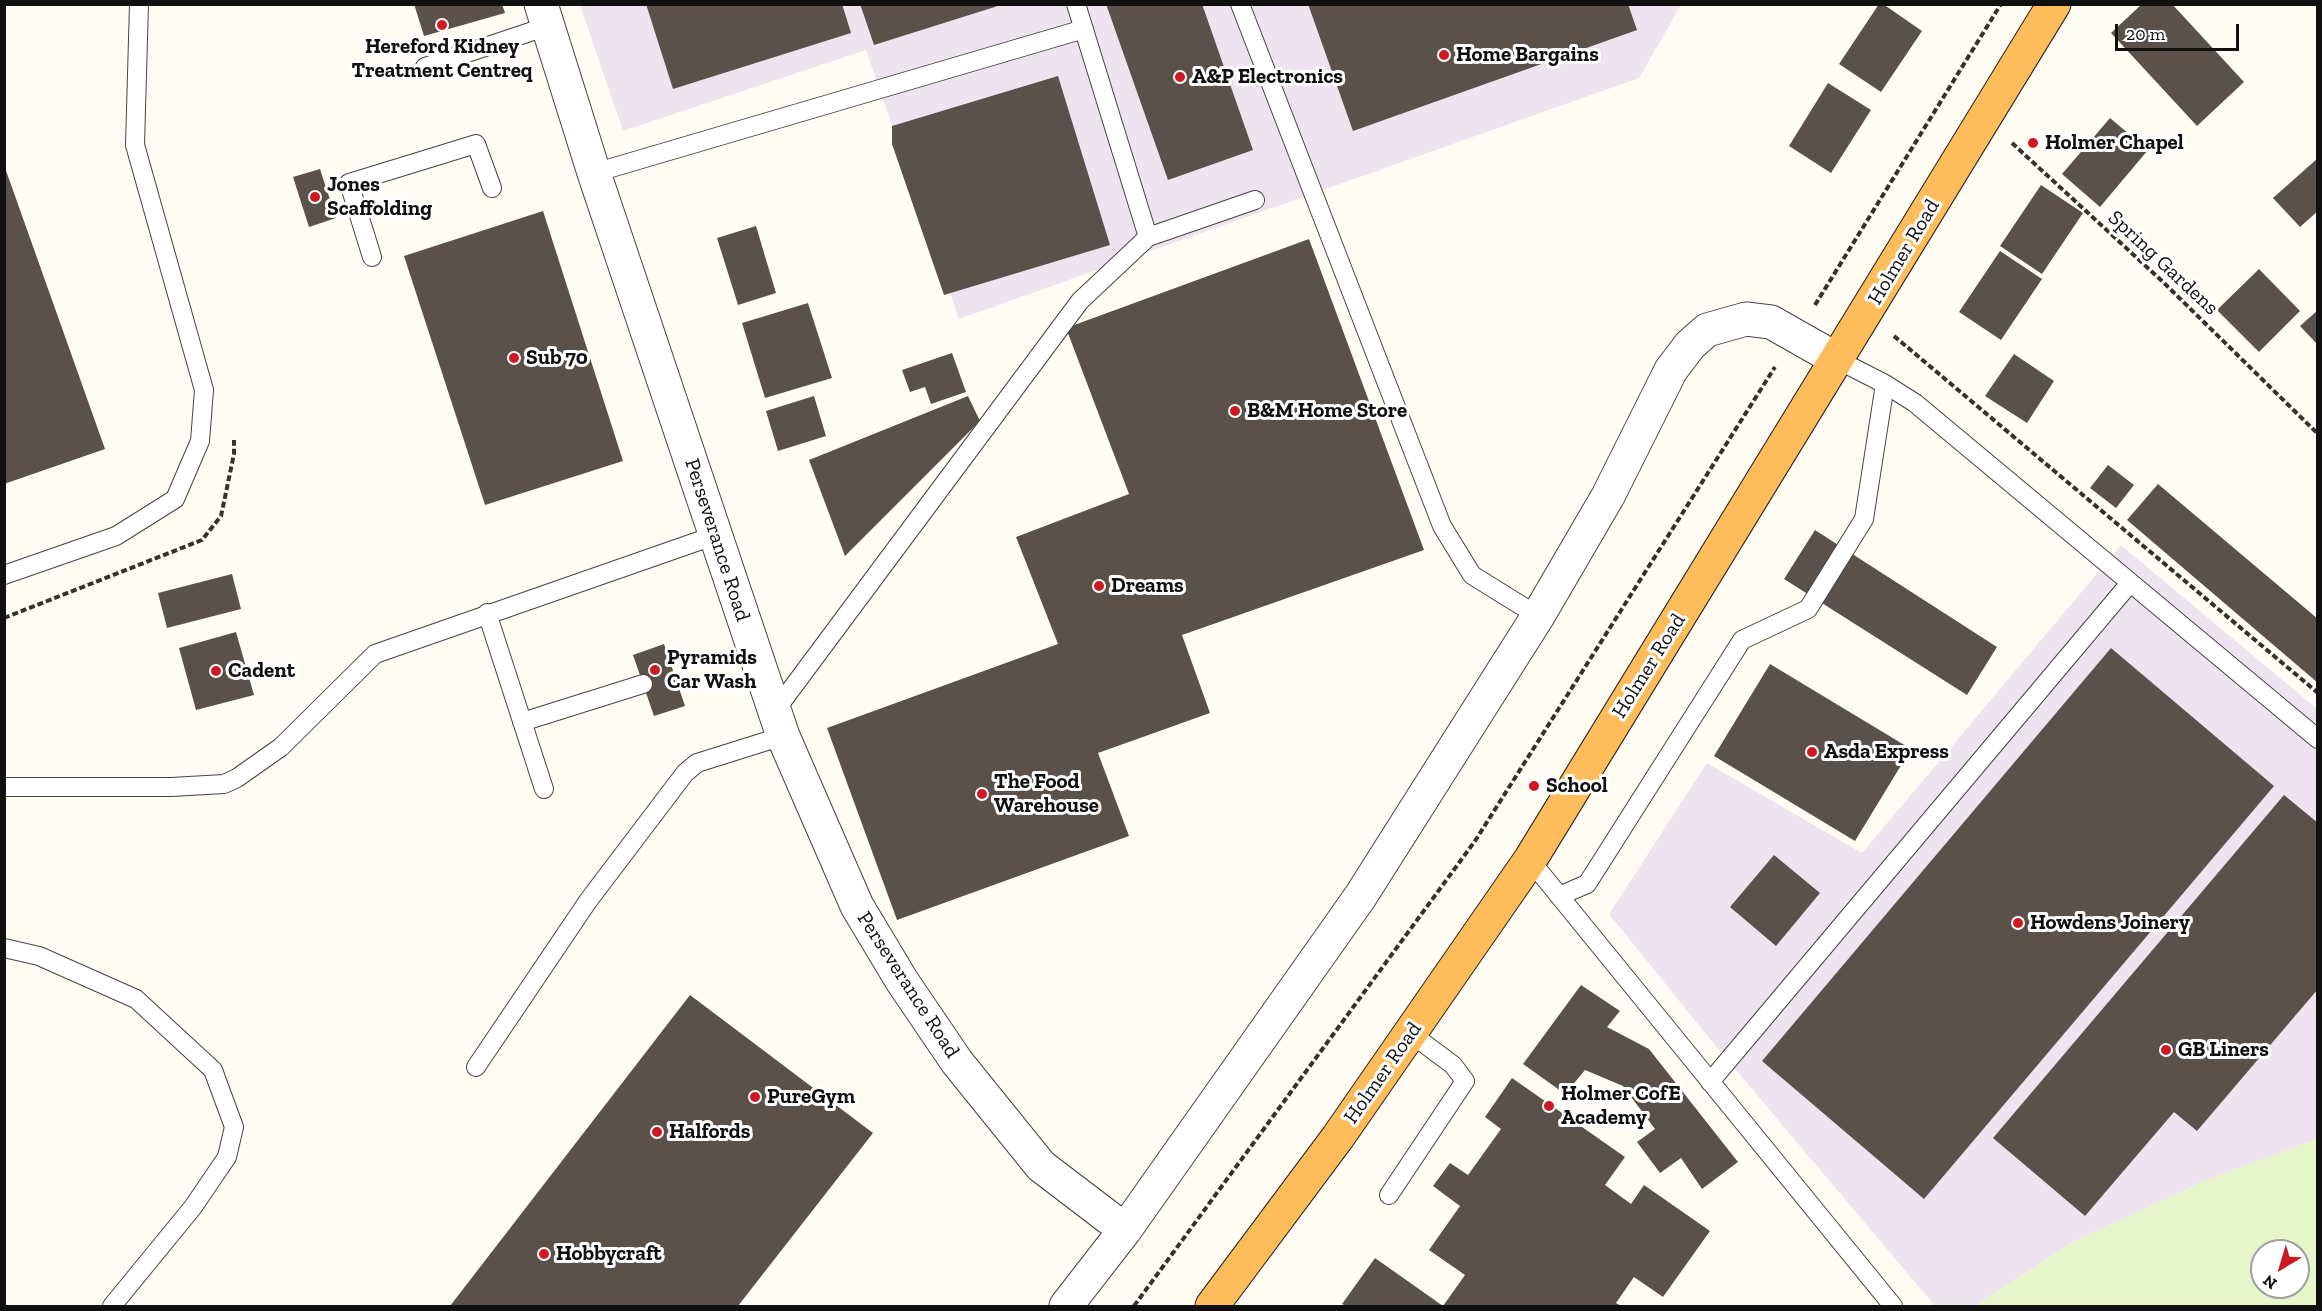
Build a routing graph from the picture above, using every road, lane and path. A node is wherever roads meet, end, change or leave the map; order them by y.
1 (140, 4) edge
2 (1076, 4) edge
3 (1240, 4) edge
4 (2001, 4) edge
5 (2054, 4) edge
6 (544, 15) edge
7 (1084, 29) junction
8 (425, 67) dead end
9 (1985, 118) junction
10 (594, 173) junction
11 (492, 188) dead end
12 (1255, 200) dead end
13 (1148, 237) junction
14 (372, 257) dead end
15 (1867, 313) junction
16 (1795, 336) junction
17 (1838, 360) junction
18 (1885, 384) junction
19 (2318, 434) edge
20 (716, 534) junction
21 (4, 574) edge
22 (2130, 583) junction
23 (488, 613) junction
24 (1538, 616) junction
25 (643, 684) dead end
26 (2318, 693) edge
27 (522, 722) junction
28 (779, 723) junction
29 (2318, 739) edge
30 (4, 787) edge
31 (544, 789) dead end
32 (1530, 860) junction
33 (1559, 896) junction
34 (4, 948) edge
35 (1410, 1033) junction
36 (476, 1067) dead end
37 (1710, 1082) junction
38 (1389, 1195) dead end
39 (1125, 1230) junction
40 (112, 1306) edge
41 (1066, 1306) edge
42 (1134, 1306) edge
43 (1212, 1306) edge
44 (1893, 1306) edge

1 - 21 lane
2 - 7 lane
3 - 24 lane
4 - 16 path
5 - 9 highway, Holmer Road
6 - 8 lane
6 - 10 street, Perseverance Road
7 - 10 lane
7 - 13 lane
9 - 15 highway, Holmer Road
9 - 19 path, Spring Gardens
10 - 20 street, Perseverance Road
11 - 14 lane
12 - 13 lane
13 - 28 lane
15 - 17 highway, Holmer Road
15 - 26 path
16 - 17 street
16 - 24 street
16 - 42 path
17 - 18 lane
17 - 32 highway, Holmer Road
18 - 22 lane
18 - 33 lane
20 - 23 lane
20 - 28 street, Perseverance Road
22 - 29 lane
22 - 37 lane
23 - 27 lane
23 - 30 lane
24 - 39 street
25 - 27 lane
27 - 31 lane
28 - 36 lane
28 - 39 street, Perseverance Road
32 - 33 lane
32 - 35 highway, Holmer Road
33 - 37 lane
34 - 40 lane
35 - 38 lane
35 - 43 highway, Holmer Road
37 - 44 lane
39 - 41 street

